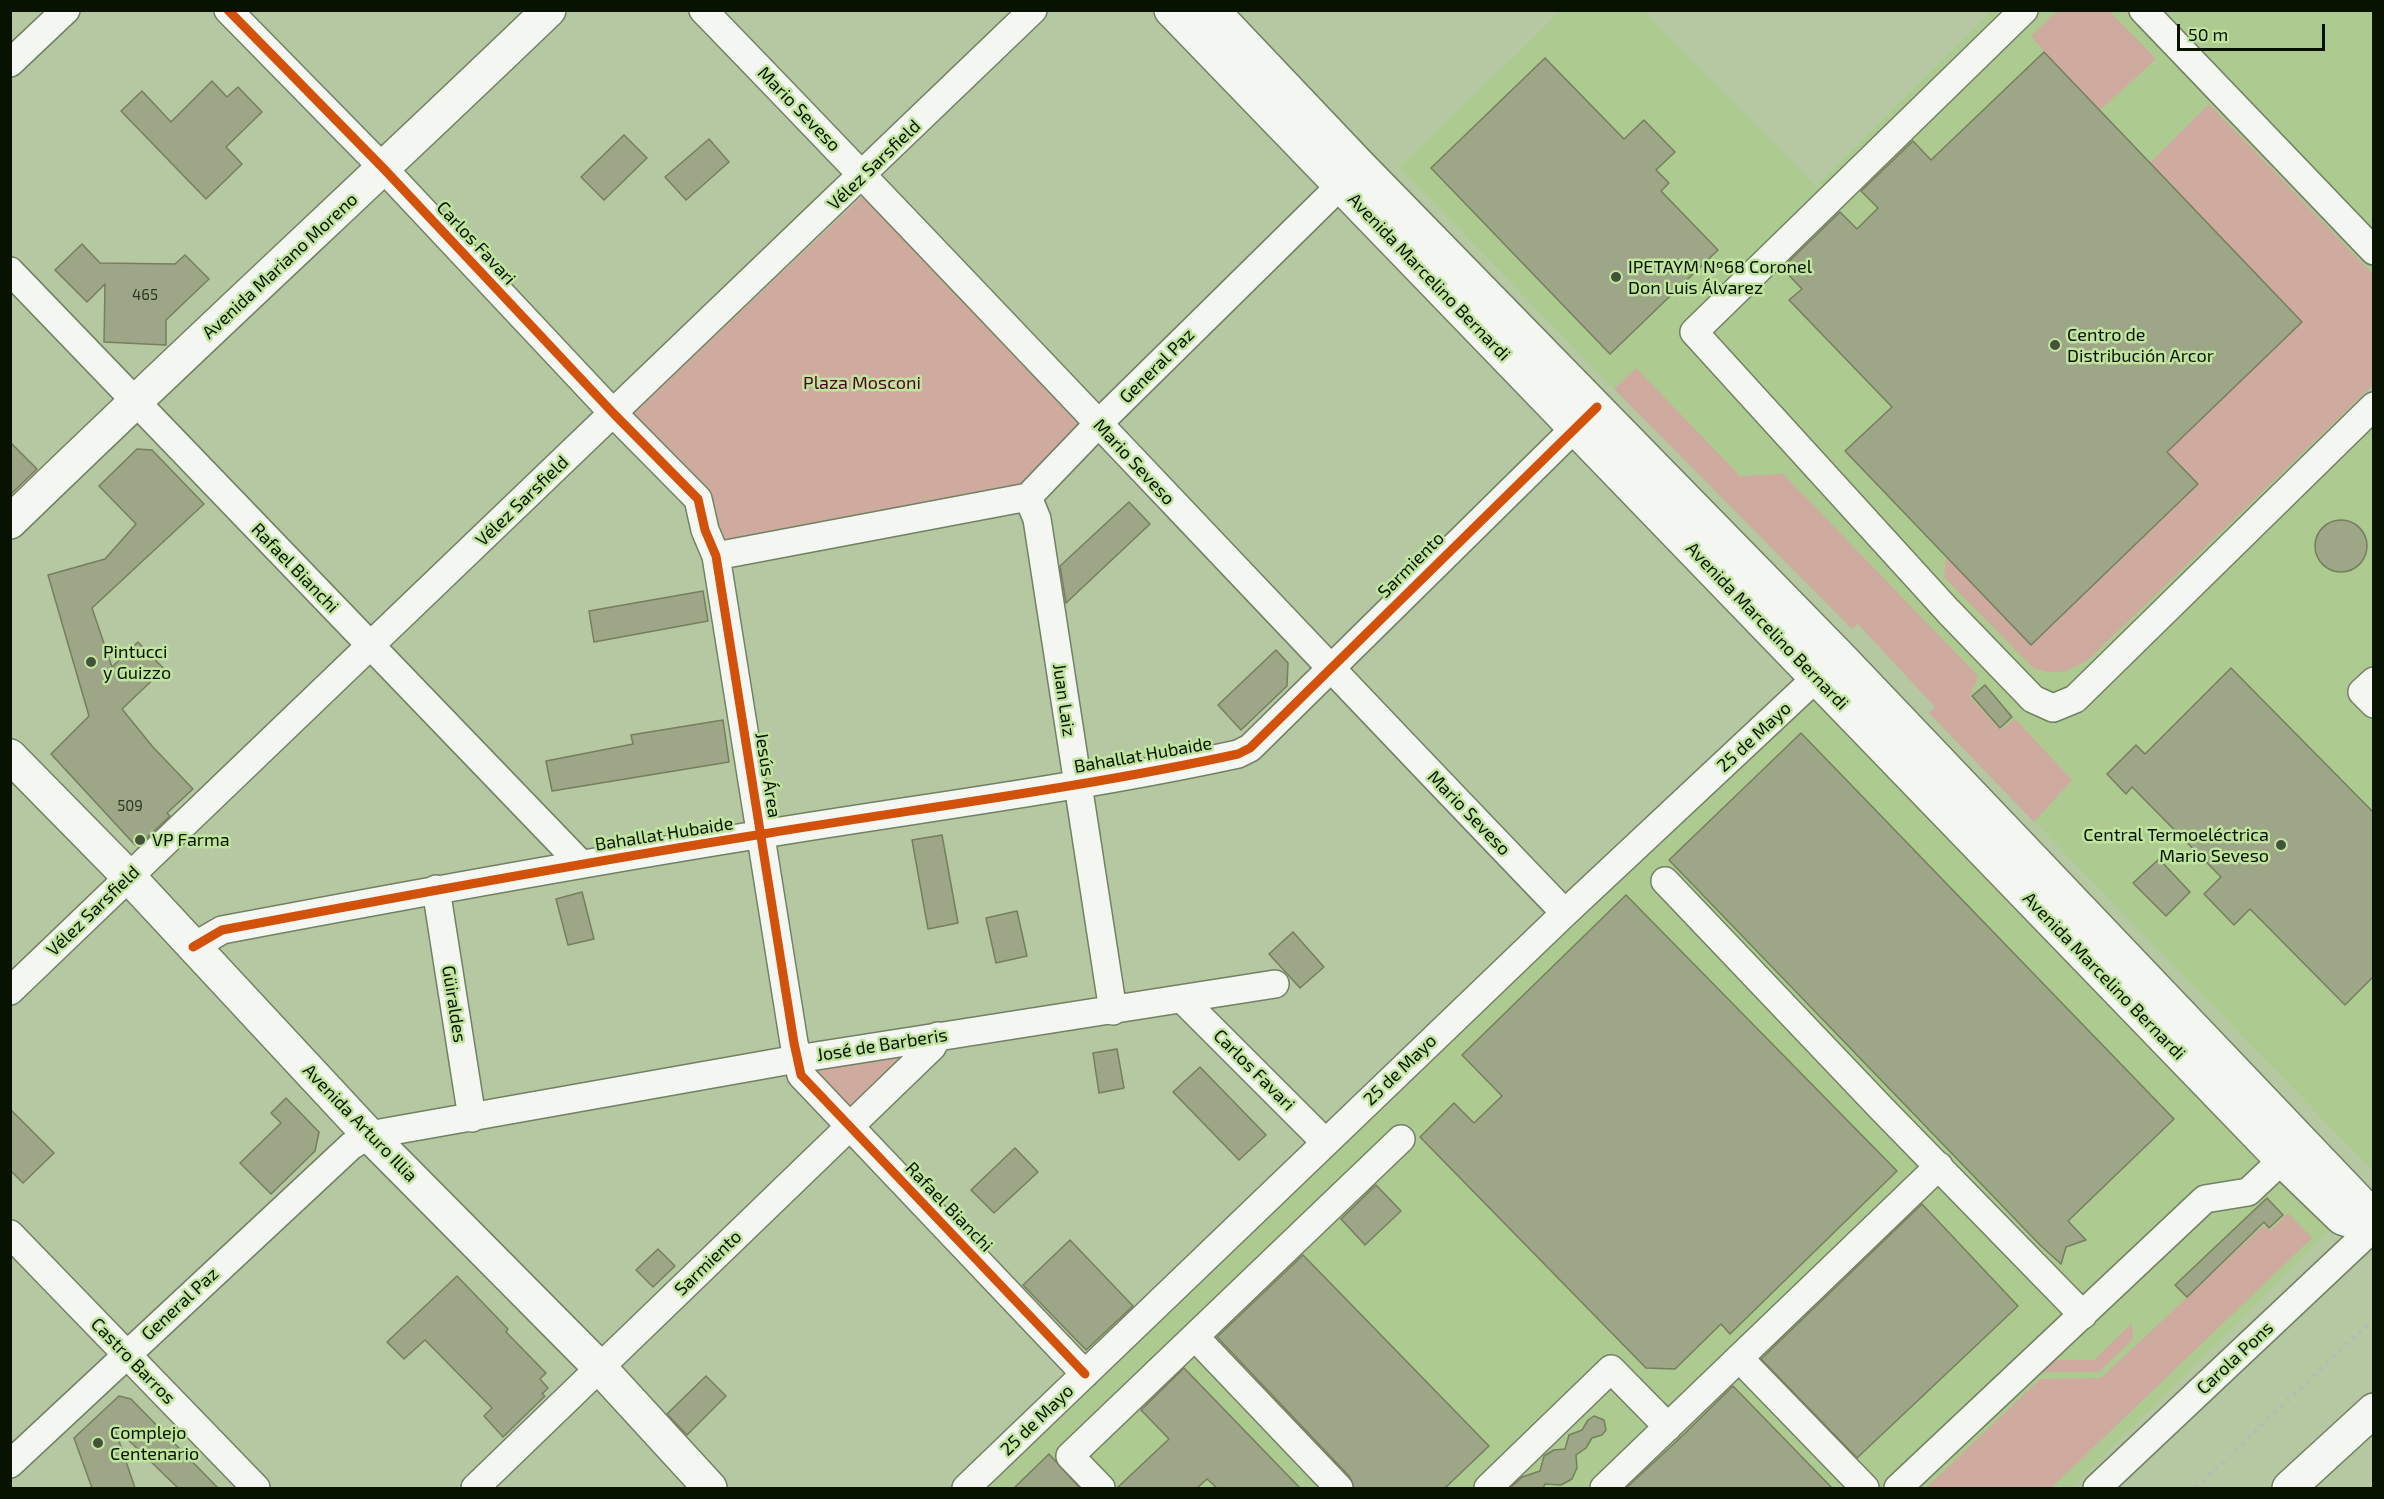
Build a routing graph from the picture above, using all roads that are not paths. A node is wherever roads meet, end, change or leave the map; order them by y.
1 (66, 10) edge
2 (228, 10) edge
3 (549, 10) edge
4 (703, 10) edge
5 (1034, 10) edge
6 (1171, 10) edge
7 (1212, 10) edge
8 (2024, 10) edge
9 (2143, 10) edge
10 (10, 63) edge
11 (384, 169) junction
12 (863, 176) junction
13 (1350, 176) junction
14 (2373, 251) edge
15 (10, 271) edge
16 (134, 401) junction
17 (2373, 406) edge
18 (614, 414) junction
19 (1586, 416) junction
20 (1098, 424) junction
21 (1028, 497) junction
22 (698, 499) joint
23 (10, 522) edge
24 (717, 556) junction
25 (370, 647) junction
26 (1828, 667) junction
27 (1330, 669) junction
28 (2373, 681) edge
29 (2373, 704) edge
30 (1250, 748) joint
31 (10, 756) edge
32 (1076, 785) junction
33 (760, 834) junction
34 (581, 864) junction
35 (129, 877) junction
36 (1665, 881) dead end
37 (436, 889) junction
38 (1565, 913) junction
39 (193, 947) junction
40 (1275, 984) dead end
41 (10, 991) edge
42 (1182, 999) junction
43 (1113, 1011) junction
44 (938, 1036) junction
45 (797, 1059) junction
46 (472, 1118) junction
47 (850, 1126) junction
48 (1401, 1139) dead end
49 (360, 1141) junction
50 (1325, 1142) junction
51 (2292, 1151) junction
52 (1939, 1166) junction
53 (2373, 1228) edge
54 (10, 1234) edge
55 (2083, 1315) junction
56 (1196, 1338) junction
57 (126, 1354) junction
58 (1739, 1358) junction
59 (600, 1368) junction
60 (1085, 1374) junction
61 (2373, 1410) edge
62 (1668, 1427) junction
63 (10, 1464) edge
64 (256, 1488) edge
65 (475, 1488) edge
66 (710, 1488) edge
67 (966, 1488) edge
68 (1101, 1488) edge
69 (1339, 1488) edge
70 (1488, 1488) edge
71 (1604, 1488) edge
72 (1865, 1488) edge
73 (1898, 1488) edge
74 (2097, 1488) edge
75 (2289, 1488) edge

1 - 10 street
2 - 11 street, Carlos Favari
3 - 11 main road, Avenida Mariano Moreno
4 - 12 street, Mario Seveso
5 - 12 street, Vélez Sarsfield
6 - 13 main road, Avenida Marcelino Bernardi
7 - 13 main road, Avenida Marcelino Bernardi
8 - 17 street
9 - 14 street
11 - 16 main road, Avenida Mariano Moreno
11 - 18 street, Carlos Favari
12 - 18 street, Vélez Sarsfield
12 - 20 street, Mario Seveso
13 - 19 main road, Avenida Marcelino Bernardi
13 - 20 street, General Paz
15 - 16 street, Rafael Bianchi
16 - 23 main road, Avenida Mariano Moreno
16 - 25 street, Rafael Bianchi
18 - 22 street, Carlos Favari
18 - 25 street, Vélez Sarsfield
19 - 26 main road, Avenida Marcelino Bernardi
19 - 27 street, Sarmiento
20 - 21 street, General Paz
20 - 27 street, Mario Seveso
21 - 24 street
21 - 32 street, Juan Laiz
22 - 24 street, Jesús Área
24 - 33 street, Jesús Área
25 - 34 street, Rafael Bianchi
25 - 35 street, Vélez Sarsfield
26 - 38 street, 25 de Mayo
26 - 51 main road, Avenida Marcelino Bernardi
27 - 30 street, Sarmiento
27 - 38 street, Mario Seveso
28 - 29 street
30 - 32 street, Bahallat Hubaide
31 - 35 main road, Avenida Arturo Illia
32 - 33 street, Bahallat Hubaide
32 - 43 street, Juan Laiz
33 - 34 street, Bahallat Hubaide
33 - 45 street, Jesús Área
34 - 37 street, Bahallat Hubaide
35 - 39 main road, Avenida Arturo Illia
35 - 41 street, Vélez Sarsfield
36 - 52 street
37 - 39 street, Bahallat Hubaide
37 - 46 street, Güiraldes
38 - 50 street, 25 de Mayo
39 - 49 main road, Avenida Arturo Illia
40 - 42 street, José de Barberis
42 - 43 street, José de Barberis
42 - 50 street, Carlos Favari
43 - 44 street, José de Barberis
44 - 45 street, José de Barberis
44 - 47 street, Sarmiento
45 - 46 street, José de Barberis
45 - 47 street, Rafael Bianchi
46 - 49 street, José de Barberis
47 - 59 street, Sarmiento
47 - 60 street, Rafael Bianchi
48 - 56 street
49 - 57 street, General Paz
49 - 59 main road, Avenida Arturo Illia
50 - 60 street, 25 de Mayo
51 - 53 main road, Avenida Marcelino Bernardi
51 - 55 street
52 - 55 street
52 - 58 street
53 - 74 street, Carola Pons
54 - 57 street, Castro Barros
55 - 73 street
56 - 68 street
56 - 69 street
57 - 63 street, General Paz
57 - 64 street, Castro Barros
58 - 62 street
58 - 72 street
59 - 65 street, Sarmiento
59 - 66 main road, Avenida Arturo Illia
60 - 67 street, 25 de Mayo
61 - 75 main road
62 - 70 street
62 - 71 street

